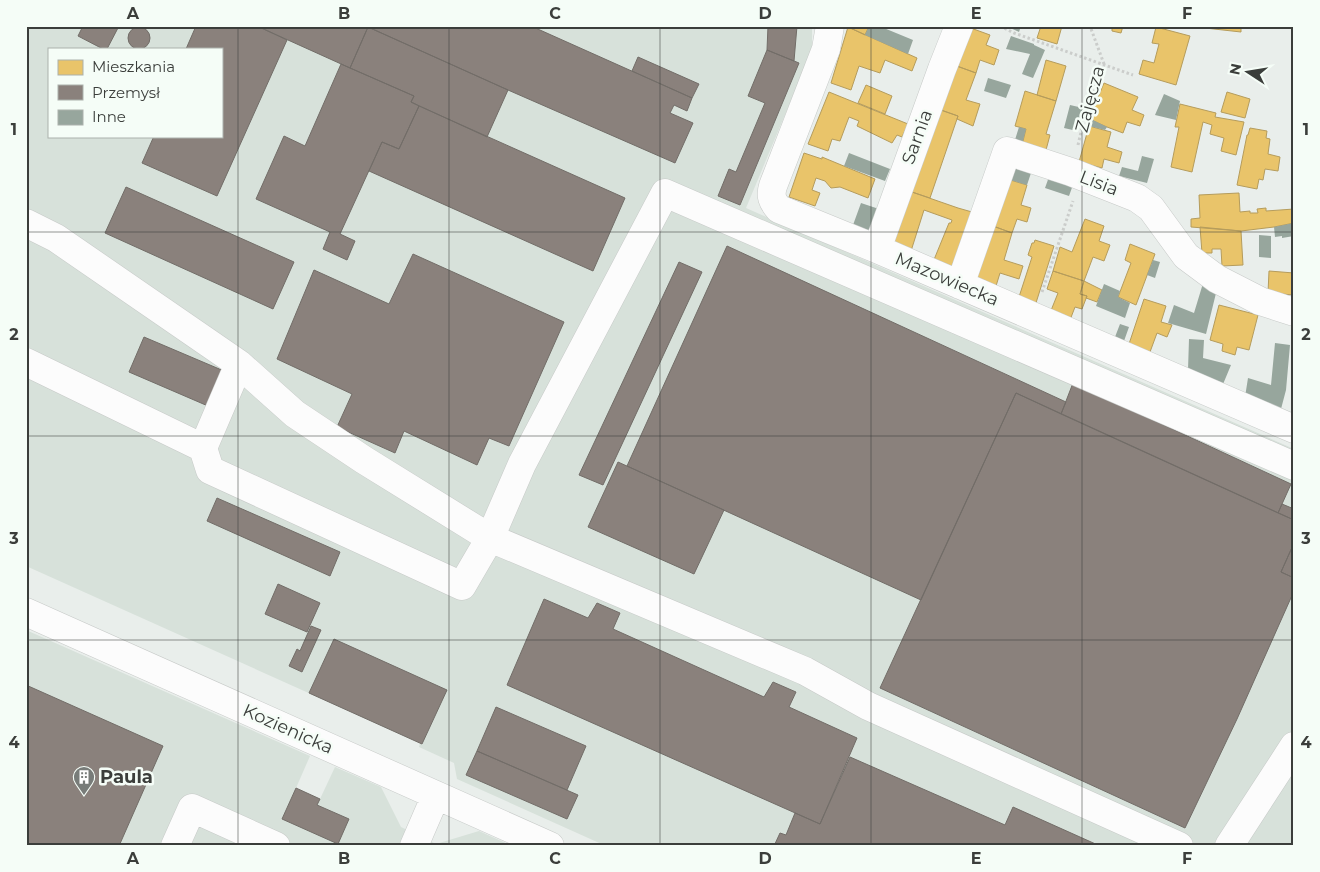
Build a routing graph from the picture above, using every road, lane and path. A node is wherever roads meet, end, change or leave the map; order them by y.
1 (830, 26) edge
2 (959, 26) edge
3 (1000, 26) edge
4 (1090, 26) edge
5 (1104, 64) junction
6 (1133, 75) dead end
7 (1077, 175) junction
8 (26, 223) edge
9 (877, 249) junction
10 (960, 285) junction
11 (1294, 312) edge
12 (1034, 317) junction
13 (26, 362) edge
14 (239, 364) junction
15 (1294, 429) edge
16 (203, 448) junction
17 (1294, 466) edge
18 (490, 538) junction
19 (26, 612) edge
20 (1294, 746) edge
21 (436, 795) junction
22 (175, 846) edge
23 (276, 846) edge
24 (414, 846) edge
25 (550, 846) edge
26 (1179, 846) edge
27 (1229, 846) edge

1 - 9 street, Mazowiecka
2 - 9 street, Sarnia
3 - 5 path
4 - 5 path, Zajęcza
5 - 6 path
5 - 7 path, Zajęcza
7 - 10 street, Lisia
7 - 11 street, Lisia
7 - 12 path, Zajęcza
8 - 14 street
9 - 10 street, Mazowiecka
10 - 12 street, Mazowiecka
12 - 15 street, Mazowiecka
13 - 16 street
14 - 16 street
14 - 18 street
16 - 18 street
17 - 18 street
18 - 26 street
19 - 21 street, Kozienicka
20 - 27 street
21 - 24 street
21 - 25 street, Kozienicka
22 - 23 street

